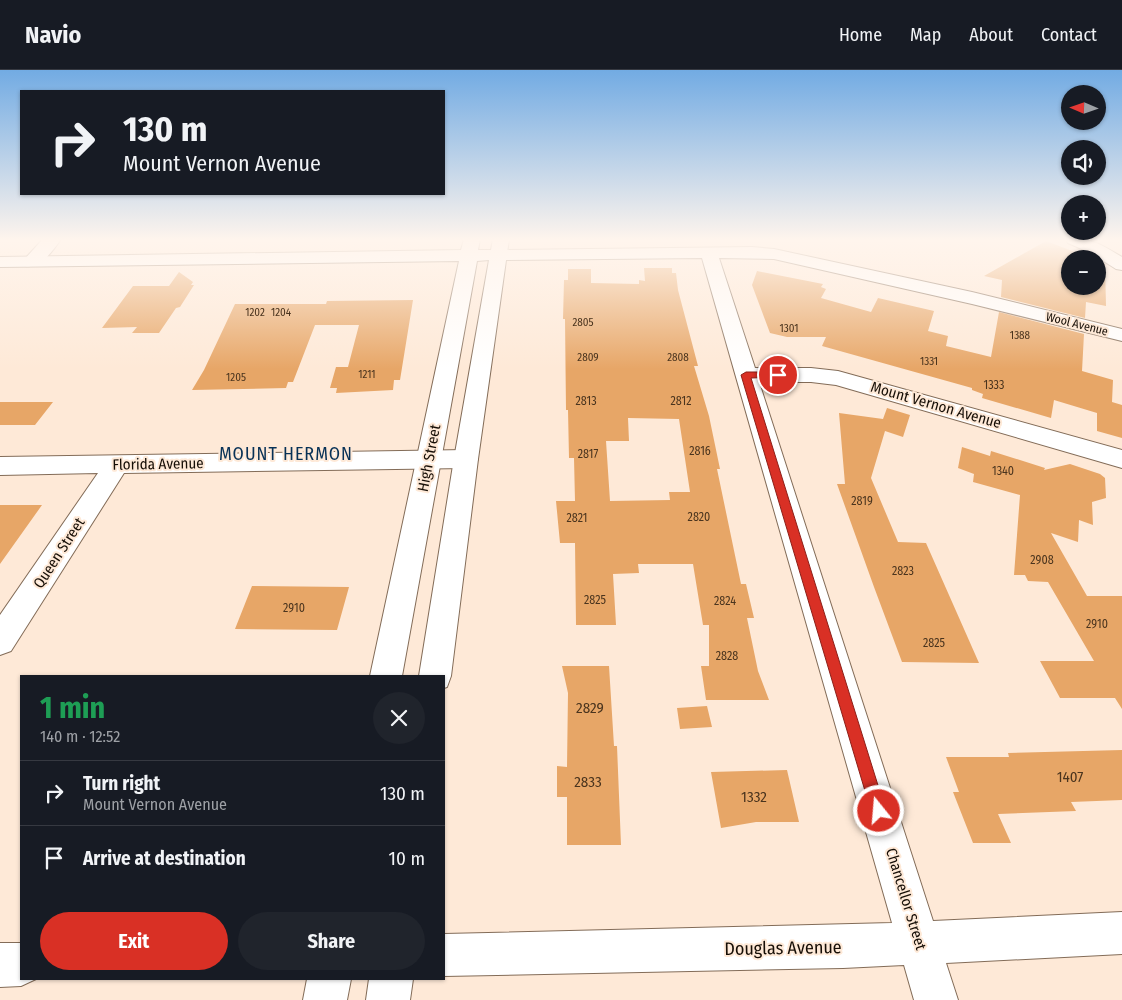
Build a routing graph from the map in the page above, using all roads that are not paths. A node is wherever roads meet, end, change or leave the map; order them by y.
1 (464, 282) edge
2 (494, 282) edge
3 (717, 282) edge
4 (900, 282) edge
5 (1122, 335) edge
6 (746, 375) junction
7 (1122, 459) edge
8 (466, 460) junction
9 (428, 461) junction
10 (117, 464) junction
11 (0, 466) edge
12 (0, 641) edge
13 (386, 675) edge
14 (435, 675) edge
15 (1122, 933) edge
16 (919, 943) junction
17 (445, 955) edge
18 (20, 964) edge
19 (0, 965) edge
20 (329, 980) edge
21 (391, 980) edge
22 (325, 1000) edge
23 (388, 1000) edge
24 (936, 1000) edge

1 - 9 street, High Street
2 - 8 street
3 - 6 street, Chancellor Street
4 - 5 street, Wool Avenue
6 - 7 street, Mount Vernon Avenue
6 - 16 street, Chancellor Street
8 - 9 street, Florida Avenue
8 - 14 street
9 - 10 street, Florida Avenue
9 - 13 street, High Street
10 - 11 street, Florida Avenue
10 - 12 street, Queen Street
15 - 16 street, Douglas Avenue
16 - 17 street, Douglas Avenue
16 - 24 street, Chancellor Street
18 - 19 street
20 - 22 street
21 - 23 street

